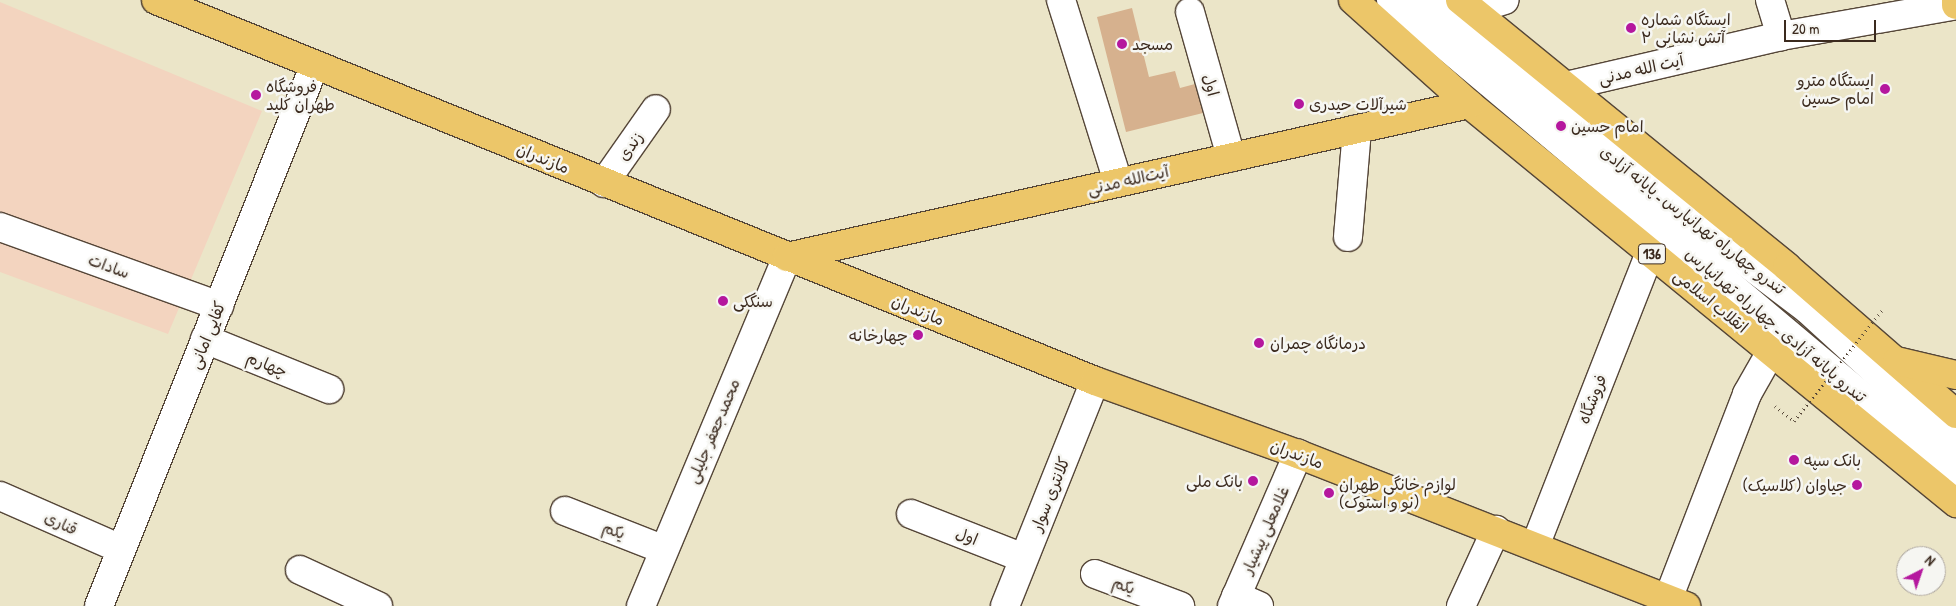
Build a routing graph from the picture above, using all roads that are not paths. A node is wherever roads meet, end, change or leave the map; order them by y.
1 (156, 0) edge
2 (1061, 0) edge
3 (1352, 0) edge
4 (1391, 0) edge
5 (1426, 0) edge
6 (1505, 0) edge
7 (1770, 0) edge
8 (1956, 0) edge
9 (1466, 5) edge
10 (1956, 5) edge
11 (1190, 12) dead end
12 (1781, 36) junction
13 (315, 64) junction
14 (1562, 87) junction
15 (1469, 104) junction
16 (656, 109) dead end
17 (1357, 129) junction
18 (1231, 157) junction
19 (1118, 182) junction
20 (604, 183) junction
21 (0, 227) edge
22 (1348, 237) dead end
23 (1650, 252) junction
24 (786, 257) junction
25 (218, 306) junction
26 (205, 339) junction
27 (1772, 350) junction
28 (1894, 360) junction
29 (1956, 375) edge
30 (1095, 382) junction
31 (329, 389) dead end
32 (1956, 414) edge
33 (1956, 445) edge
34 (1298, 454) junction
35 (1956, 474) edge
36 (0, 496) edge
37 (1956, 503) edge
38 (565, 511) dead end
39 (911, 514) dead end
40 (1496, 530) junction
41 (1535, 546) junction
42 (121, 549) junction
43 (662, 549) junction
44 (1024, 558) junction
45 (300, 570) dead end
46 (1095, 574) dead end
47 (366, 603) edge
48 (1242, 603) edge
49 (1677, 603) edge
50 (99, 606) edge
51 (641, 606) edge
52 (1005, 606) edge
53 (1180, 606) edge
54 (1461, 606) edge

1 - 13 main road, مازندران
2 - 19 street
3 - 15 main road, انقلاب اسلامی / 136
4 - 35 street, تندرو پایانه آزادی ـ چهارراه تهرانپارس
5 - 33 street, تندرو چهارراه تهرانپارس ـ پایانه آزادی
6 - 9 street
7 - 12 street
8 - 10 main road
9 - 14 main road
10 - 12 street, آیت الله مدنی
11 - 18 street, اول
12 - 14 street, آیت الله مدنی
13 - 20 main road, مازندران
13 - 25 street, کفایی امانی
14 - 28 main road
15 - 17 main road, آیت‌الله مدنی
15 - 23 main road, انقلاب اسلامی / 136
16 - 20 street, زندی
17 - 18 main road, آیت‌الله مدنی
17 - 22 street
18 - 19 main road, آیت‌الله مدنی
19 - 24 main road, آیت‌الله مدنی
20 - 24 main road, مازندران
21 - 25 street, سادات
23 - 27 main road, انقلاب اسلامی / 136
23 - 41 street, فروشگاه
24 - 30 main road, مازندران
24 - 43 street, محمدجعفر جلیلی
25 - 26 street, کفایی امانی
26 - 31 street, چهارم
26 - 42 street, کفایی امانی
27 - 37 main road, انقلاب اسلامی / 136
27 - 49 street
28 - 29 main road
28 - 32 main road
30 - 34 main road, مازندران
30 - 44 street, کلانتری سوار
34 - 40 main road, مازندران
34 - 48 street, غلامعلی پیشیار
36 - 42 street, قناری
38 - 43 street, یکم
39 - 44 street, اول
40 - 41 main road, مازندران
40 - 54 street
41 - 49 main road, مازندران
42 - 50 street, کفایی امانی
43 - 51 street, محمدجعفر جلیلی
44 - 52 street, کلانتری سوار
45 - 47 street
46 - 53 street, یکم

